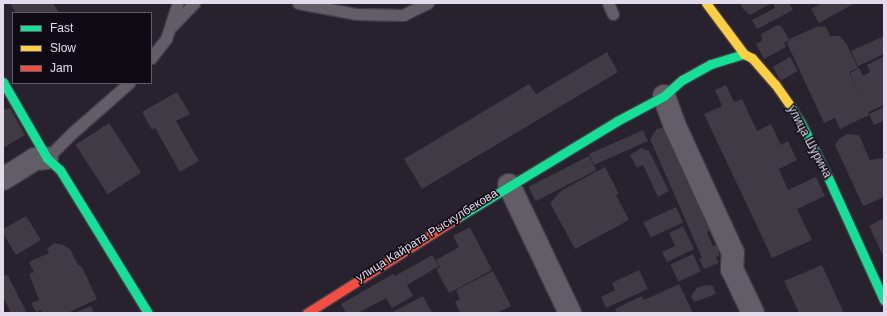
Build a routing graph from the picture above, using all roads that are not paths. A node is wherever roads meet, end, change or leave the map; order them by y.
1 (178, 3) edge
2 (194, 3) edge
3 (298, 3) edge
4 (428, 3) edge
5 (608, 3) edge
6 (706, 3) edge
7 (613, 14) dead end
8 (170, 28) junction
9 (744, 54) junction
10 (152, 57) edge
11 (3, 82) edge
12 (128, 84) edge
13 (664, 96) junction
14 (47, 158) junction
15 (3, 179) edge
16 (509, 185) junction
17 (884, 300) edge
18 (148, 313) edge
19 (307, 313) edge
20 (570, 313) edge
21 (753, 313) edge

1 - 8 lane
2 - 8 lane
3 - 4 lane
5 - 7 lane
6 - 9 street, улица Шурина
8 - 10 lane
9 - 13 street
9 - 17 street, улица Шурина
11 - 14 street
12 - 14 lane
13 - 16 street
13 - 21 street
14 - 15 street
14 - 18 street
16 - 19 street, улица Кайрата Рыскулбекова
16 - 20 street, улица Кайрата Рыскулбекова

